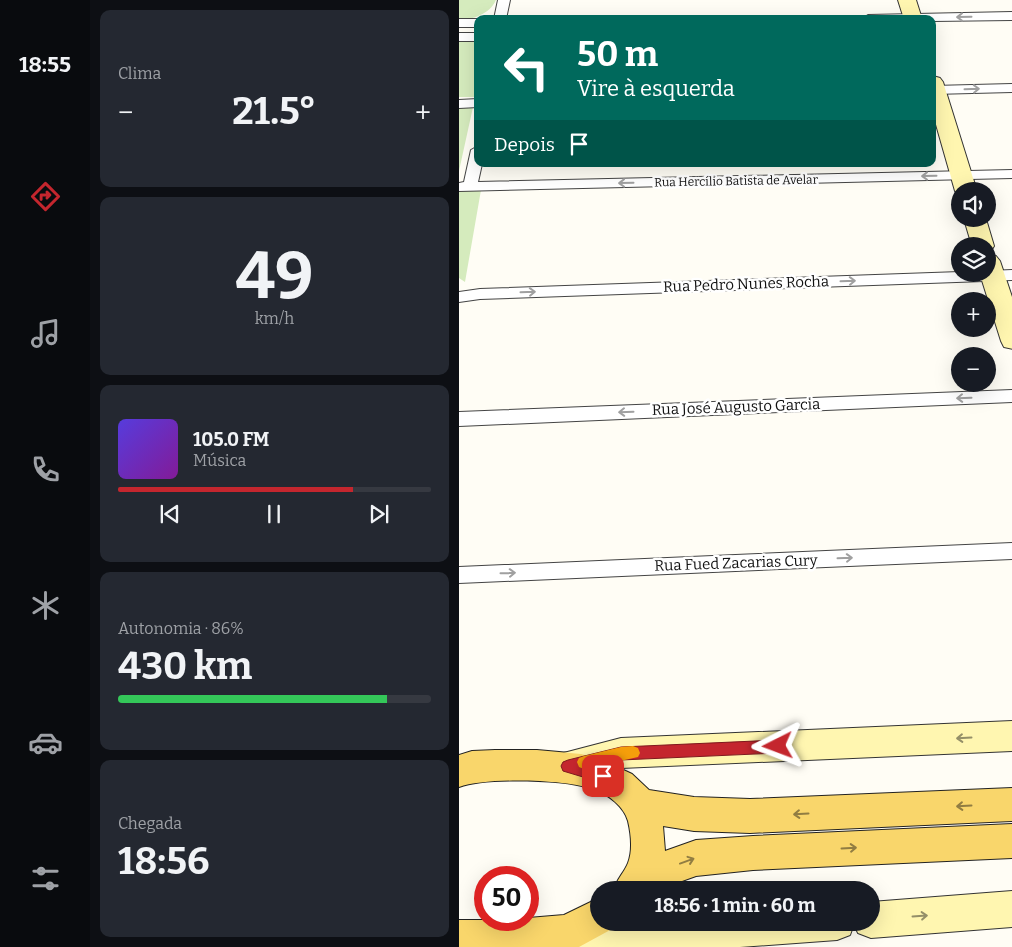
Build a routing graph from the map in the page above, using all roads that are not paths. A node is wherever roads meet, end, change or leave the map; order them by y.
1 (504, 0) edge
2 (907, 0) edge
3 (501, 15) edge
4 (912, 15) edge
5 (1012, 16) edge
6 (936, 18) edge
7 (459, 23) edge
8 (474, 23) edge
9 (474, 36) edge
10 (459, 37) edge
11 (936, 87) edge
12 (1012, 88) edge
13 (936, 96) edge
14 (474, 103) edge
15 (459, 104) edge
16 (474, 161) edge
17 (1012, 174) edge
18 (964, 182) edge
19 (969, 182) edge
20 (951, 183) edge
21 (465, 187) edge
22 (997, 270) edge
23 (459, 292) edge
24 (1012, 340) edge
25 (1012, 396) edge
26 (459, 419) edge
27 (1012, 551) edge
28 (459, 575) edge
29 (1012, 736) edge
30 (568, 766) junction
31 (460, 770) edge
32 (1012, 804) edge
33 (642, 806) junction
34 (1012, 841) edge
35 (638, 881) edge
36 (644, 881) edge
37 (1012, 909) edge
38 (880, 919) edge
39 (590, 920) edge
40 (800, 931) edge
41 (775, 937) edge
42 (459, 939) edge
43 (546, 939) edge

1 - 3 street
2 - 4 main road
5 -> 6 street
7 - 8 street
9 - 10 street
11 -> 12 street
13 - 18 main road
14 - 15 street
16 - 21 street
17 - 19 street, Rua Hercílio Batista de Avelar
20 -> 21 street, Rua Hercílio Batista de Avelar
23 -> 22 street, Rua Pedro Nunes Rocha
22 - 24 main road
25 -> 26 street, Rua José Augusto Garcia
28 -> 27 street, Rua Fued Zacarias Cury
29 -> 30 main road
30 - 31 main road
30 - 33 main road
32 -> 33 main road
33 - 35 main road
36 -> 34 main road
38 -> 37 main road
39 - 43 main road
40 - 41 main road
41 - 43 main road
42 - 43 main road

